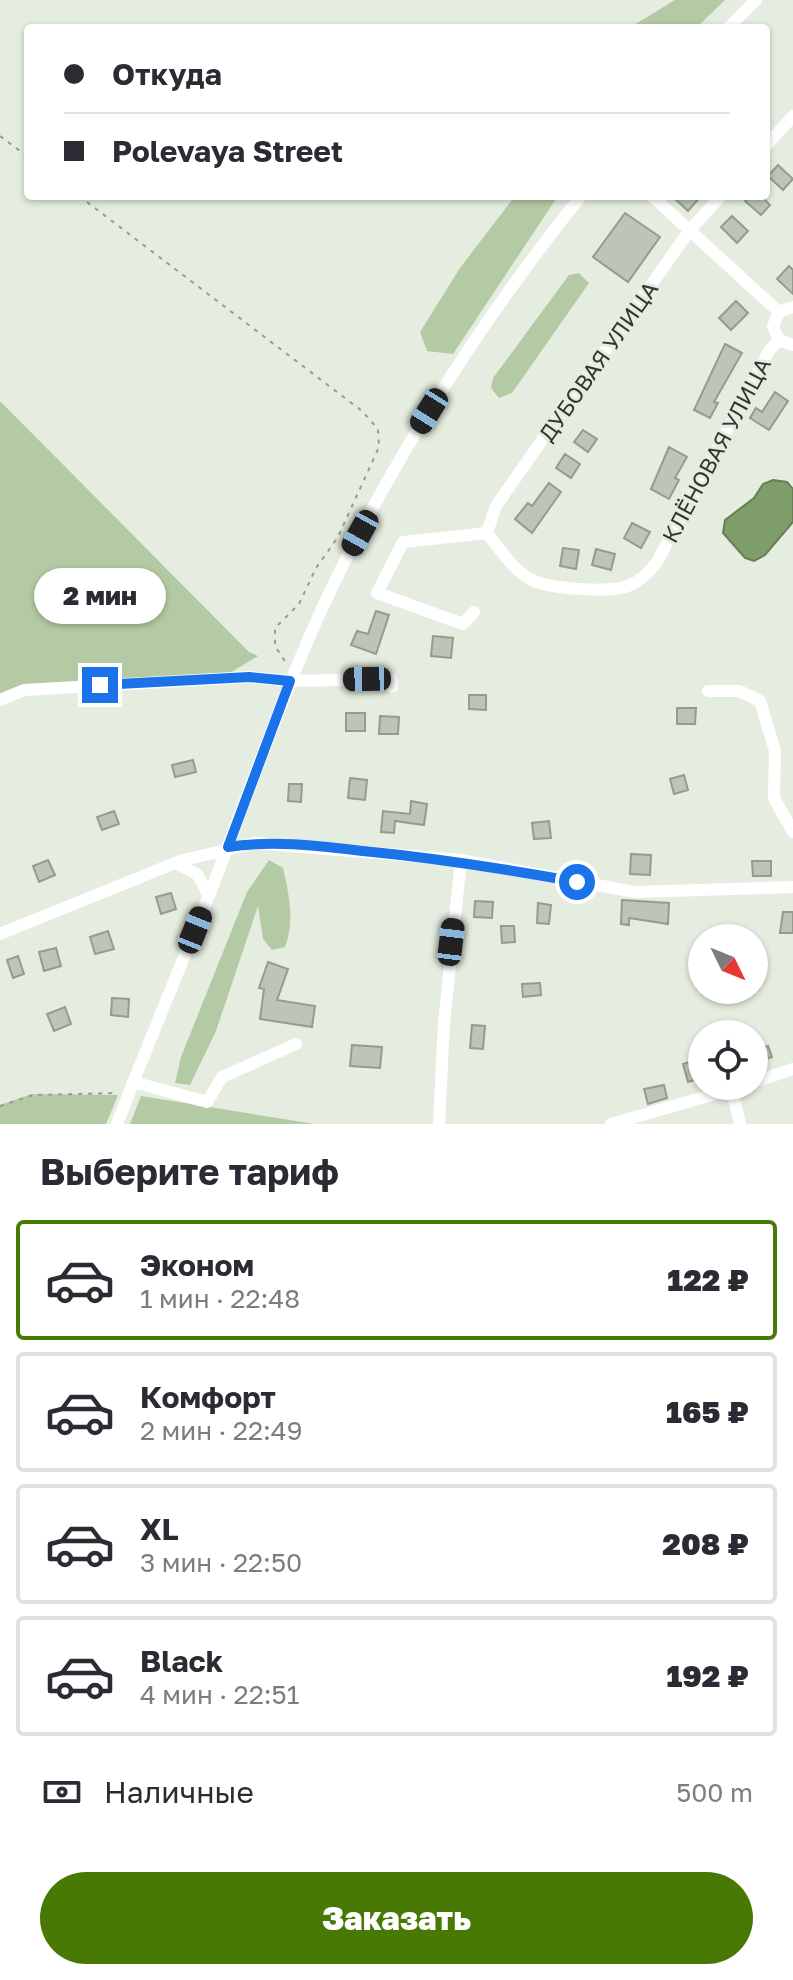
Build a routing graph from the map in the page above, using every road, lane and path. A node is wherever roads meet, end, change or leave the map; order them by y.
1 (756, 0) edge
2 (732, 24) edge
3 (793, 116) edge
4 (0, 136) edge
5 (770, 142) edge
6 (24, 154) edge
7 (84, 200) edge
8 (578, 200) edge
9 (656, 200) edge
10 (717, 200) edge
11 (689, 231) junction
12 (793, 307) edge
13 (779, 312) junction
14 (779, 340) junction
15 (793, 345) edge
16 (487, 533) junction
17 (474, 612) dead end
18 (291, 678) junction
19 (392, 687) dead end
20 (708, 691) dead end
21 (0, 700) edge
22 (793, 832) edge
23 (228, 847) junction
24 (461, 860) junction
25 (175, 863) junction
26 (793, 887) edge
27 (209, 896) junction
28 (0, 934) edge
29 (296, 1044) dead end
30 (793, 1069) edge
31 (768, 1077) edge
32 (131, 1087) junction
33 (703, 1100) edge
34 (739, 1100) edge
35 (0, 1106) edge
36 (645, 1120) edge
37 (117, 1124) edge
38 (439, 1124) edge
39 (611, 1124) edge
40 (740, 1124) edge

1 - 2 street
3 - 5 street
4 - 6 path
7 - 18 path
8 - 18 street
9 - 11 street
10 - 11 street, ДУБОВАЯ УЛИЦА
11 - 13 street
11 - 16 street, ДУБОВАЯ УЛИЦА
12 - 13 street
13 - 14 street
14 - 15 street
14 - 16 street, КЛЁНОВАЯ УЛИЦА
16 - 17 street
18 - 19 street
18 - 21 street
18 - 23 street
20 - 22 street
23 - 24 street
23 - 25 street
23 - 27 street
24 - 26 street
24 - 38 street
25 - 27 street
25 - 28 street
27 - 32 street
29 - 32 street
30 - 31 street
32 - 35 path
32 - 37 street
33 - 36 street
34 - 40 street
36 - 39 street

